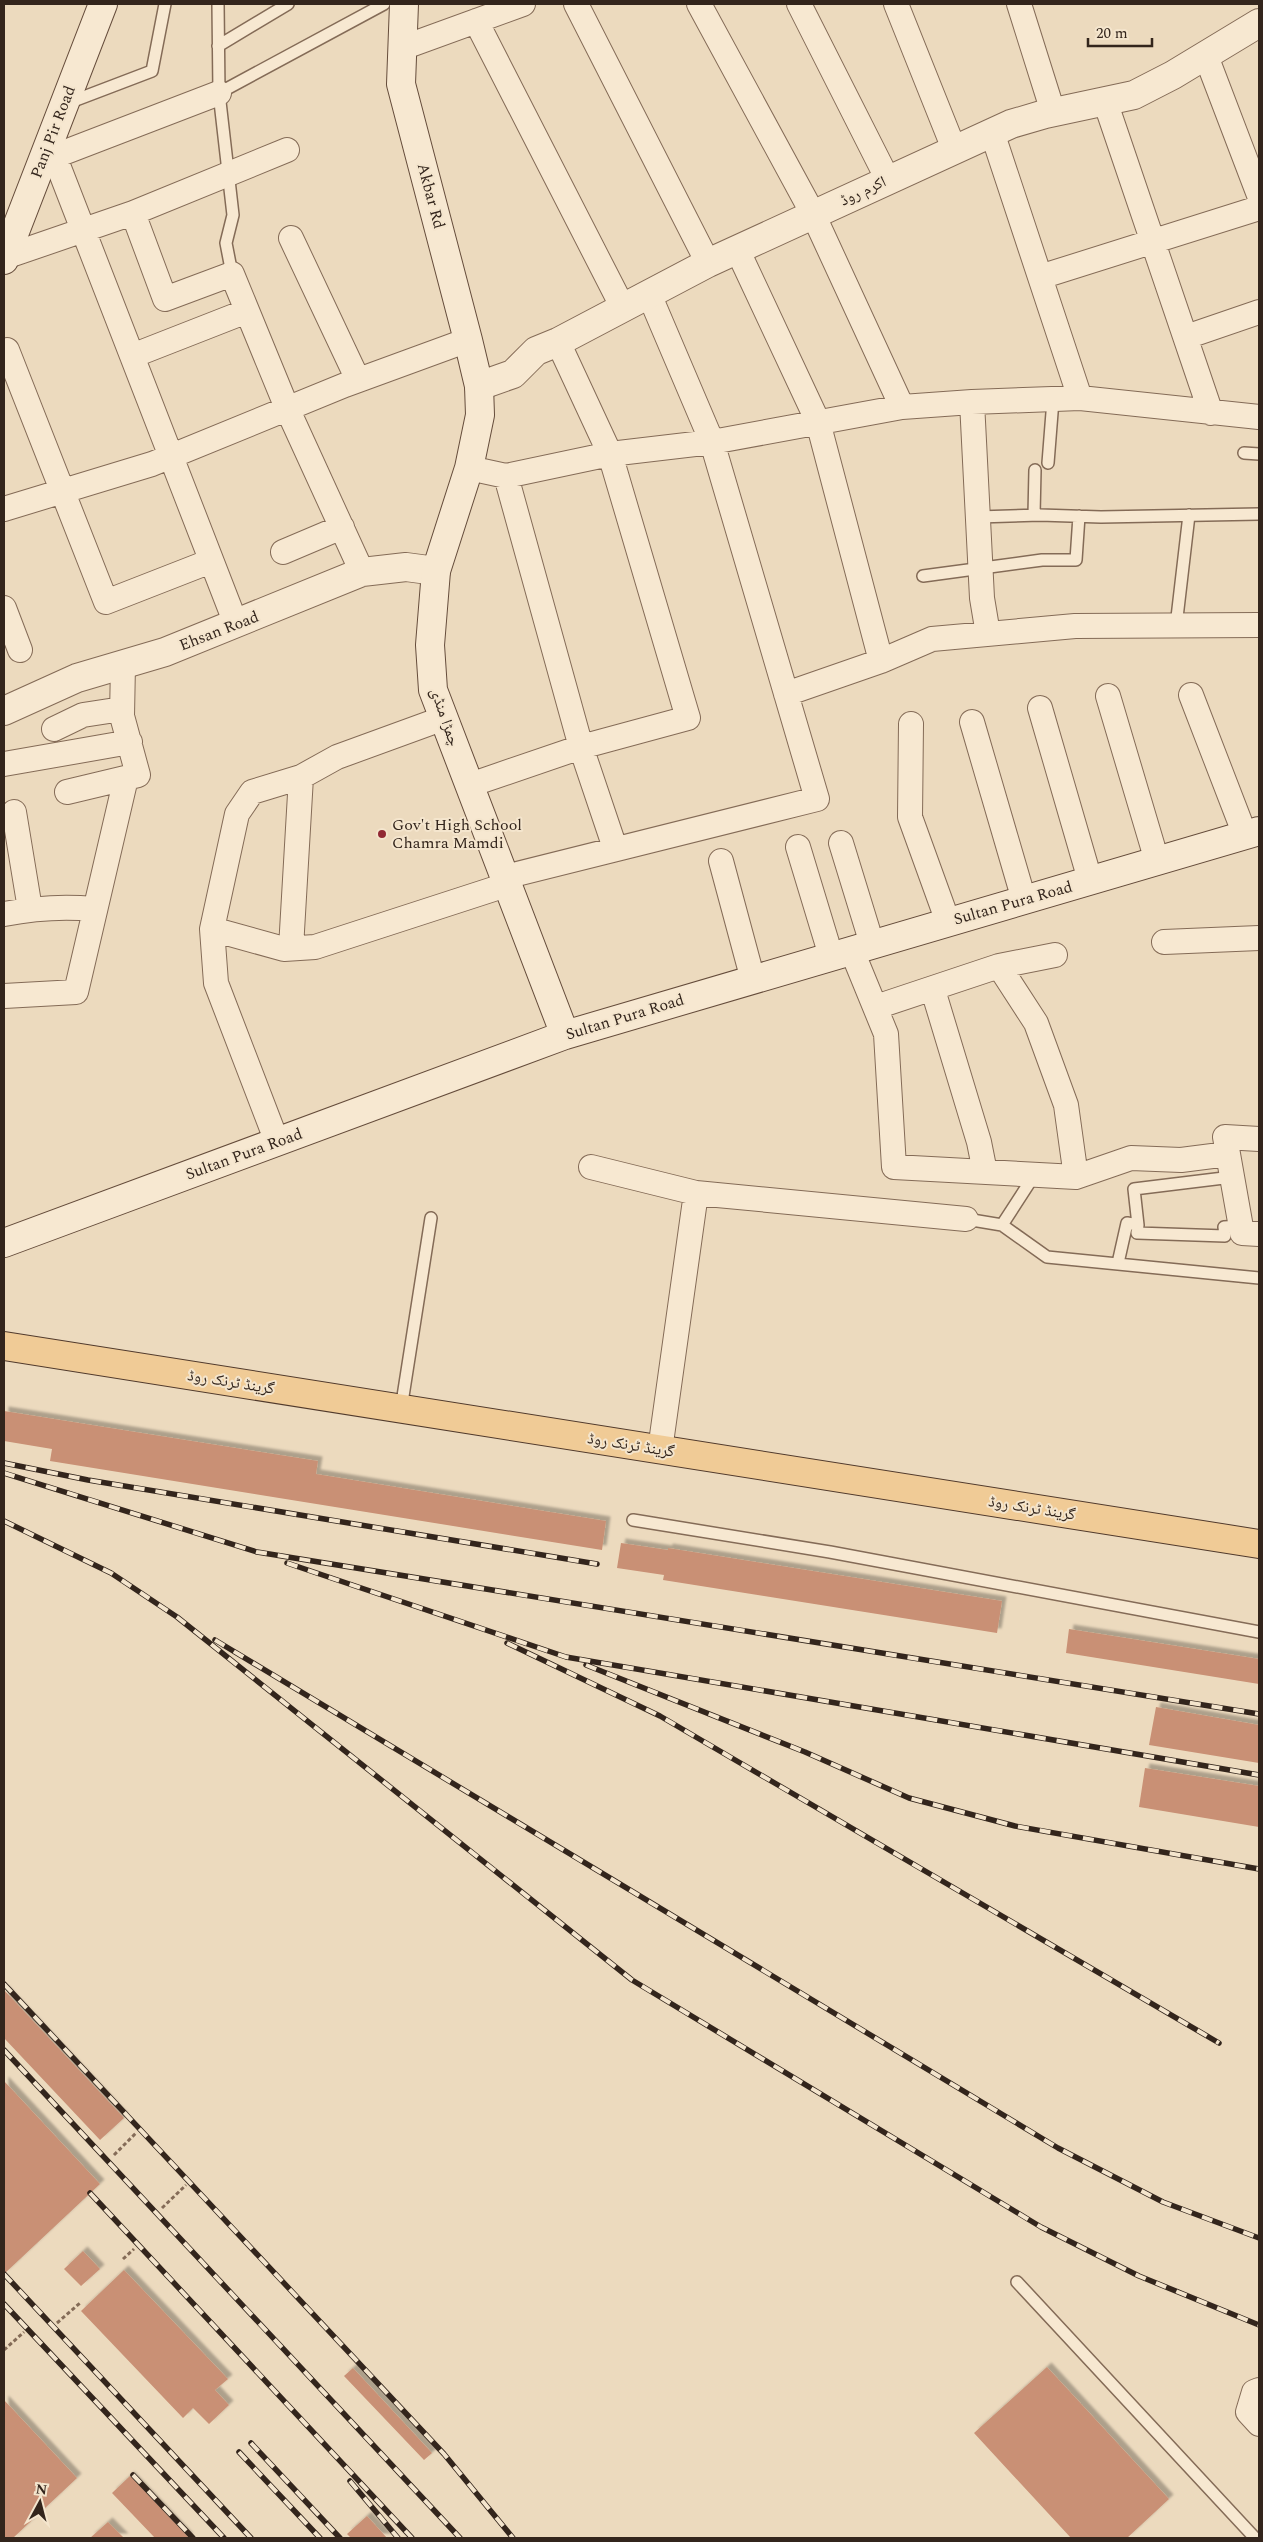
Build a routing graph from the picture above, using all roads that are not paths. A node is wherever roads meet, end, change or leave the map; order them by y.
1 (103, 4) edge
2 (165, 4) edge
3 (218, 4) edge
4 (288, 4) edge
5 (384, 4) edge
6 (404, 4) edge
7 (523, 4) edge
8 (576, 4) edge
9 (698, 4) edge
10 (799, 4) edge
11 (896, 4) edge
12 (1019, 4) edge
13 (273, 8) edge
14 (476, 21) junction
15 (1259, 23) edge
16 (218, 46) junction
17 (402, 48) junction
18 (1206, 56) junction
19 (218, 93) junction
20 (1105, 101) junction
21 (64, 105) junction
22 (1053, 112) junction
23 (992, 132) junction
24 (52, 149) junction
25 (287, 150) dead end
26 (954, 150) junction
27 (228, 176) junction
28 (888, 180) junction
29 (1259, 195) edge
30 (1259, 208) edge
31 (133, 213) junction
32 (813, 214) junction
33 (84, 230) junction
34 (292, 238) dead end
35 (1153, 241) junction
36 (737, 250) junction
37 (4, 259) edge
38 (708, 263) junction
39 (232, 274) junction
40 (1040, 277) junction
41 (650, 294) junction
42 (623, 308) junction
43 (247, 311) junction
44 (1259, 312) edge
45 (1186, 337) junction
46 (468, 340) junction
47 (558, 342) junction
48 (4, 351) edge
49 (132, 356) junction
50 (358, 380) junction
51 (478, 386) junction
52 (1080, 398) junction
53 (1052, 400) junction
54 (972, 402) junction
55 (902, 407) junction
56 (287, 408) junction
57 (1211, 413) junction
58 (1259, 417) edge
59 (818, 422) junction
60 (712, 442) junction
61 (1244, 453) dead end
62 (610, 454) junction
63 (1259, 454) edge
64 (171, 457) junction
65 (1048, 463) dead end
66 (468, 468) junction
67 (1035, 470) dead end
68 (506, 476) junction
69 (62, 491) junction
70 (4, 509) edge
71 (1259, 514) edge
72 (1034, 515) junction
73 (1189, 515) junction
74 (1079, 516) junction
75 (978, 517) junction
76 (342, 528) junction
77 (283, 552) dead end
78 (211, 561) junction
79 (981, 568) junction
80 (362, 572) junction
81 (436, 572) junction
82 (923, 576) dead end
83 (4, 608) edge
84 (236, 624) junction
85 (1259, 625) edge
86 (1176, 626) junction
87 (988, 634) junction
88 (20, 650) dead end
89 (881, 661) junction
90 (123, 664) junction
91 (786, 694) junction
92 (1191, 695) dead end
93 (1108, 696) dead end
94 (1040, 708) dead end
95 (122, 709) junction
96 (4, 712) edge
97 (444, 718) junction
98 (972, 722) dead end
99 (911, 724) dead end
100 (54, 729) dead end
101 (130, 742) junction
102 (581, 747) junction
103 (4, 764) edge
104 (301, 777) junction
105 (126, 778) junction
106 (470, 785) junction
107 (67, 792) dead end
108 (14, 812) dead end
109 (1252, 833) edge
110 (841, 843) dead end
111 (798, 847) dead end
112 (615, 848) junction
113 (13, 859) edge
114 (720, 861) dead end
115 (1157, 861) junction
116 (1090, 880) junction
117 (506, 881) junction
118 (1024, 900) junction
119 (30, 909) junction
120 (94, 909) junction
121 (4, 914) edge
122 (948, 922) junction
123 (212, 928) junction
124 (1259, 938) edge
125 (1164, 942) dead end
126 (291, 948) junction
127 (852, 950) junction
128 (1055, 955) dead end
129 (999, 966) junction
130 (753, 980) junction
131 (934, 990) junction
132 (4, 996) edge
133 (876, 1008) junction
134 (565, 1035) junction
135 (1259, 1139) edge
136 (277, 1142) junction
137 (1228, 1154) junction
138 (591, 1168) dead end
139 (985, 1172) junction
140 (1035, 1174) junction
141 (1076, 1176) junction
142 (1232, 1177) junction
143 (696, 1193) junction
144 (431, 1218) dead end
145 (966, 1219) joint
146 (1002, 1225) junction
147 (1138, 1225) junction
148 (1250, 1230) edge
149 (4, 1244) edge
150 (1118, 1263) junction
151 (1259, 1278) edge
152 (4, 1346) edge
153 (401, 1409) junction
154 (660, 1450) junction
155 (633, 1520) dead end
156 (1259, 1544) edge
157 (1259, 1632) edge
158 (1017, 2282) dead end
159 (1259, 2390) edge
160 (1259, 2424) edge
161 (1255, 2538) edge

1 - 21 main road, Panj Pir Road
2 - 21 lane
3 - 16 lane
4 - 13 lane
5 - 19 lane
6 - 17 main road, Akbar Rd
7 - 14 street
8 - 38 street
9 - 32 street
10 - 28 street
11 - 26 street
12 - 22 street
13 - 16 lane
14 - 17 street
14 - 42 street
15 - 18 main road, اکرم روڈ
16 - 19 lane
17 - 46 main road, Akbar Rd
18 - 20 main road, اکرم روڈ
18 - 29 street
19 - 24 street
19 - 27 lane
20 - 22 main road, اکرم روڈ
20 - 35 street
21 - 24 main road, Panj Pir Road
22 - 23 main road, اکرم روڈ
23 - 26 main road, اکرم روڈ
23 - 40 street
24 - 33 street
24 - 37 main road, Panj Pir Road
25 - 27 street
26 - 28 main road, اکرم روڈ
27 - 31 street
27 - 39 lane
28 - 32 main road, اکرم روڈ
30 - 35 street
31 - 33 street
31 - 39 street
32 - 36 main road, اکرم روڈ
32 - 55 street
33 - 37 street
33 - 49 street
34 - 50 street
35 - 40 street
35 - 45 street
36 - 38 main road, اکرم روڈ
36 - 59 street
38 - 41 main road, اکرم روڈ
39 - 43 street
40 - 52 street
41 - 42 main road, اکرم روڈ
41 - 60 street
42 - 47 main road, اکرم روڈ
43 - 49 street
43 - 56 street
44 - 45 street
45 - 57 street
46 - 50 street
46 - 51 main road, Akbar Rd
47 - 51 main road, اکرم روڈ
47 - 62 street
48 - 69 street
49 - 64 street
50 - 56 street
51 - 66 main road, چمڑا منڈی
52 - 53 street
52 - 57 street
53 - 54 street
53 - 65 lane
54 - 55 street
54 - 75 street
55 - 59 street
56 - 64 street
56 - 76 street
57 - 58 street
59 - 60 street
59 - 89 street
60 - 62 street
60 - 91 street
61 - 63 lane
62 - 68 street
62 - 102 street
64 - 69 street
64 - 78 street
66 - 68 street
66 - 81 main road, چمڑا منڈی
67 - 72 lane
68 - 102 street
69 - 70 street
69 - 78 street
71 - 73 lane
72 - 74 lane
72 - 75 lane
73 - 74 lane
73 - 86 lane
74 - 79 lane
75 - 79 street
76 - 77 street
76 - 80 street
78 - 84 street
79 - 82 lane
79 - 87 street
80 - 81 main road, Ehsan Road
80 - 84 main road, Ehsan Road
81 - 97 main road, چمڑا منڈی
83 - 88 street
84 - 90 main road, Ehsan Road
85 - 86 street
86 - 87 street
87 - 89 street
89 - 91 street
90 - 95 street
90 - 96 main road, Ehsan Road
91 - 112 street
92 - 109 street
93 - 115 street
94 - 116 street
95 - 100 street
95 - 101 street
97 - 104 street
97 - 106 main road, چمڑا منڈی
98 - 118 street
99 - 122 street
101 - 103 street
101 - 105 street
102 - 106 street
102 - 112 street
104 - 123 street
104 - 126 street
105 - 107 street
105 - 120 street
106 - 117 main road, چمڑا منڈی
108 - 113 street
109 - 115 main road, Sultan Pura Road
110 - 127 street
111 - 127 street
112 - 117 street
113 - 119 street
114 - 130 street
115 - 116 main road, Sultan Pura Road
116 - 118 main road, Sultan Pura Road
117 - 126 street
117 - 134 main road, چمڑا منڈی
118 - 122 main road, Sultan Pura Road
119 - 120 street
119 - 121 street
120 - 132 street
122 - 127 main road, Sultan Pura Road
123 - 126 street
123 - 136 street
124 - 125 street
127 - 130 main road, Sultan Pura Road
127 - 133 street
128 - 129 street
129 - 131 street
129 - 141 street
130 - 134 main road, Sultan Pura Road
131 - 133 street
131 - 139 street
133 - 139 street
134 - 136 main road, Sultan Pura Road
135 - 137 street
136 - 149 main road, Sultan Pura Road
137 - 141 street
137 - 142 street
138 - 143 street
139 - 140 street
140 - 141 street
140 - 146 lane
142 - 147 lane
142 - 148 street
143 - 145 street
143 - 154 street
144 - 153 lane
145 - 146 lane
146 - 150 lane
147 - 148 lane
147 - 150 lane
150 - 151 lane
152 - 153 main road, گرینڈ ٹرنک روڈ
153 - 154 main road, گرینڈ ٹرنک روڈ
154 - 156 main road, گرینڈ ٹرنک روڈ
155 - 157 lane
158 - 161 lane
159 - 160 street

